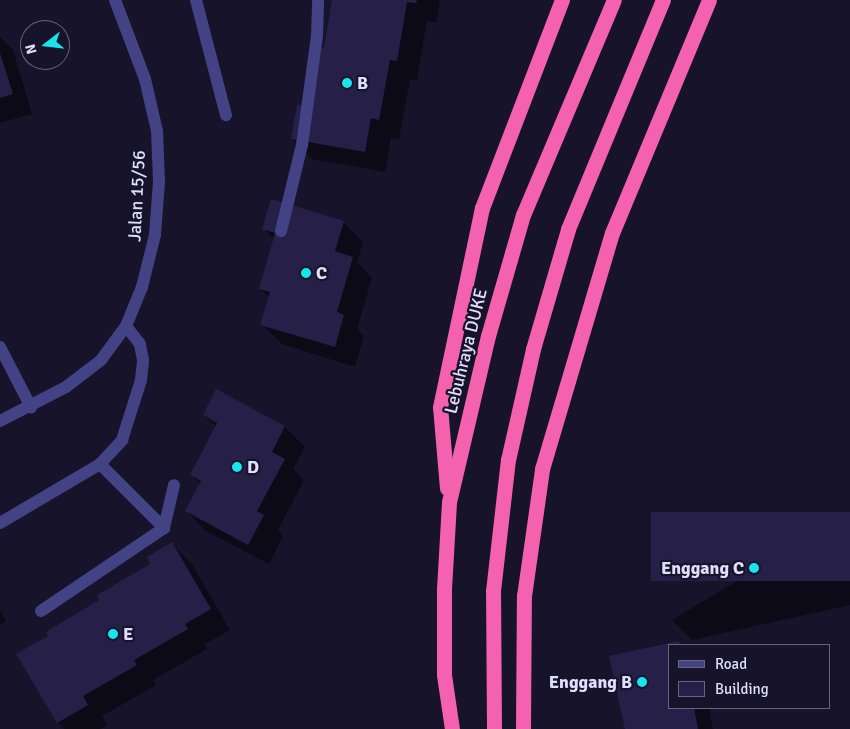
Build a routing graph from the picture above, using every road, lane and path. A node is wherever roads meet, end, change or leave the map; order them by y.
1 (115, 0) edge
2 (196, 0) edge
3 (318, 0) edge
4 (562, 0) edge
5 (614, 0) edge
6 (663, 0) edge
7 (709, 0) edge
8 (226, 114) dead end
9 (281, 232) dead end
10 (126, 326) junction
11 (0, 346) edge
12 (31, 407) junction
13 (0, 420) edge
14 (100, 464) junction
15 (174, 485) dead end
16 (448, 502) junction
17 (0, 523) edge
18 (164, 528) junction
19 (41, 611) dead end
20 (452, 729) edge
21 (494, 729) edge
22 (523, 729) edge

1 - 10 street, Jalan 15/56
2 - 8 street
3 - 9 street
4 - 16 highway
5 - 16 highway, Lebuhraya DUKE
6 - 21 highway
7 - 22 highway
10 - 12 street, Jalan 15/56
10 - 14 street
11 - 12 street
12 - 13 street, Jalan 15/56
14 - 17 street
14 - 18 street
15 - 18 street
16 - 20 highway, Lebuhraya DUKE
18 - 19 street

